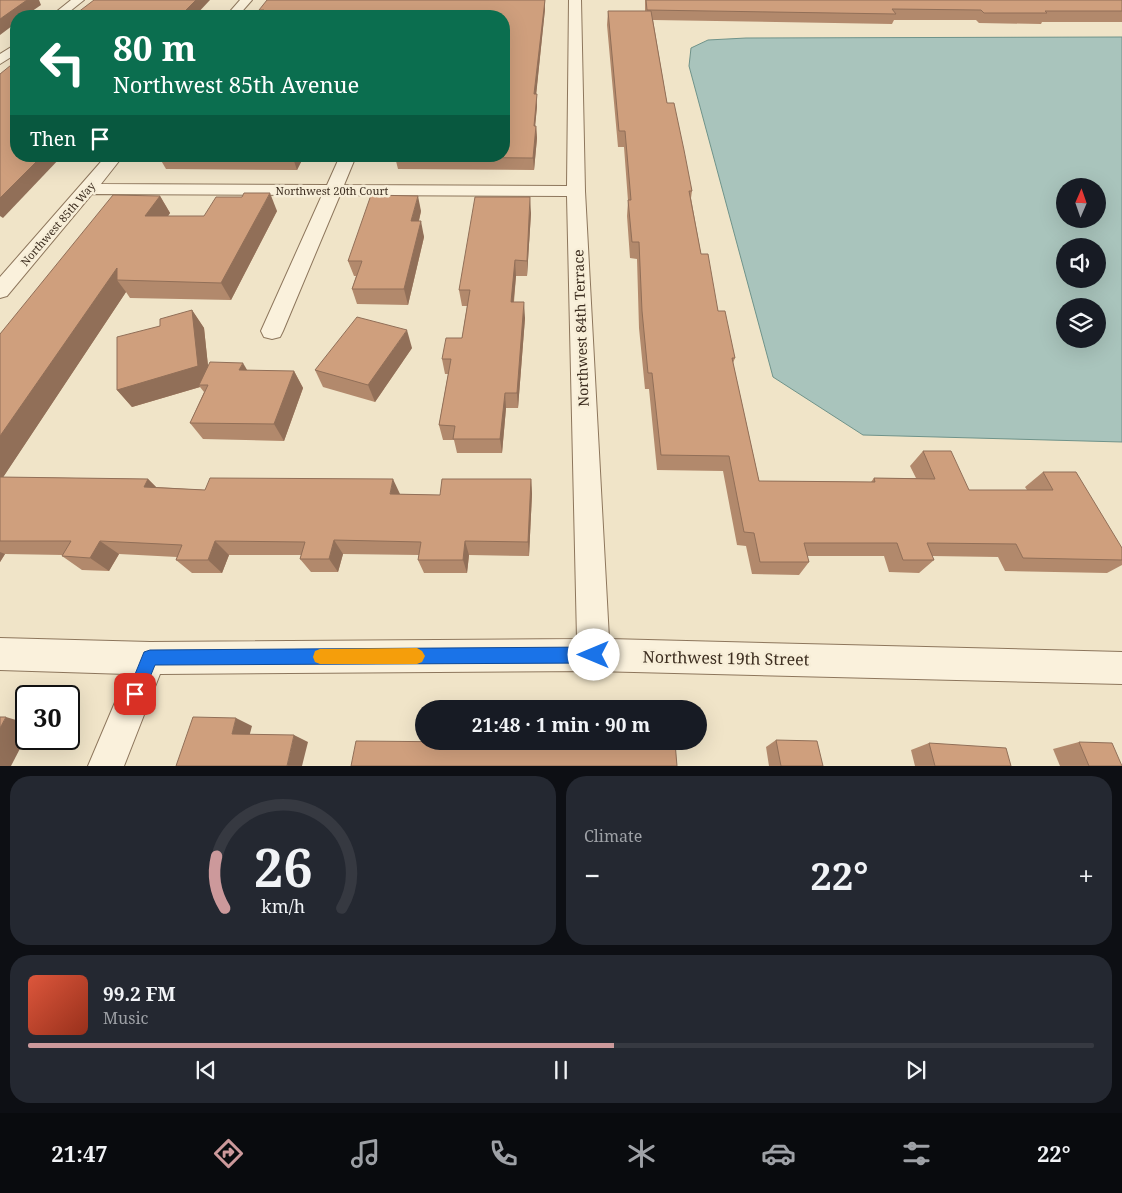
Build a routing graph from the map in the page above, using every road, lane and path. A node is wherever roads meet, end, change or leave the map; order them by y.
1 (78, 0) edge
2 (246, 0) edge
3 (575, 0) edge
4 (65, 10) edge
5 (237, 10) edge
6 (110, 162) edge
7 (346, 162) edge
8 (87, 190) junction
9 (334, 191) junction
10 (576, 191) junction
11 (0, 291) edge
12 (272, 331) dead end
13 (0, 654) edge
14 (594, 655) junction
15 (150, 658) junction
16 (1122, 668) edge
17 (106, 766) edge

1 - 4 street
2 - 5 street
3 - 10 street, Northwest 84th Terrace
6 - 8 street, Northwest 85th Way
7 - 9 street
8 - 9 street, Northwest 20th Court
8 - 11 street, Northwest 85th Way
9 - 10 street, Northwest 20th Court
9 - 12 street
10 - 14 street, Northwest 84th Terrace
13 - 15 street, Northwest 19th Street
14 - 15 street, Northwest 19th Street
14 - 16 street, Northwest 19th Street
15 - 17 street

